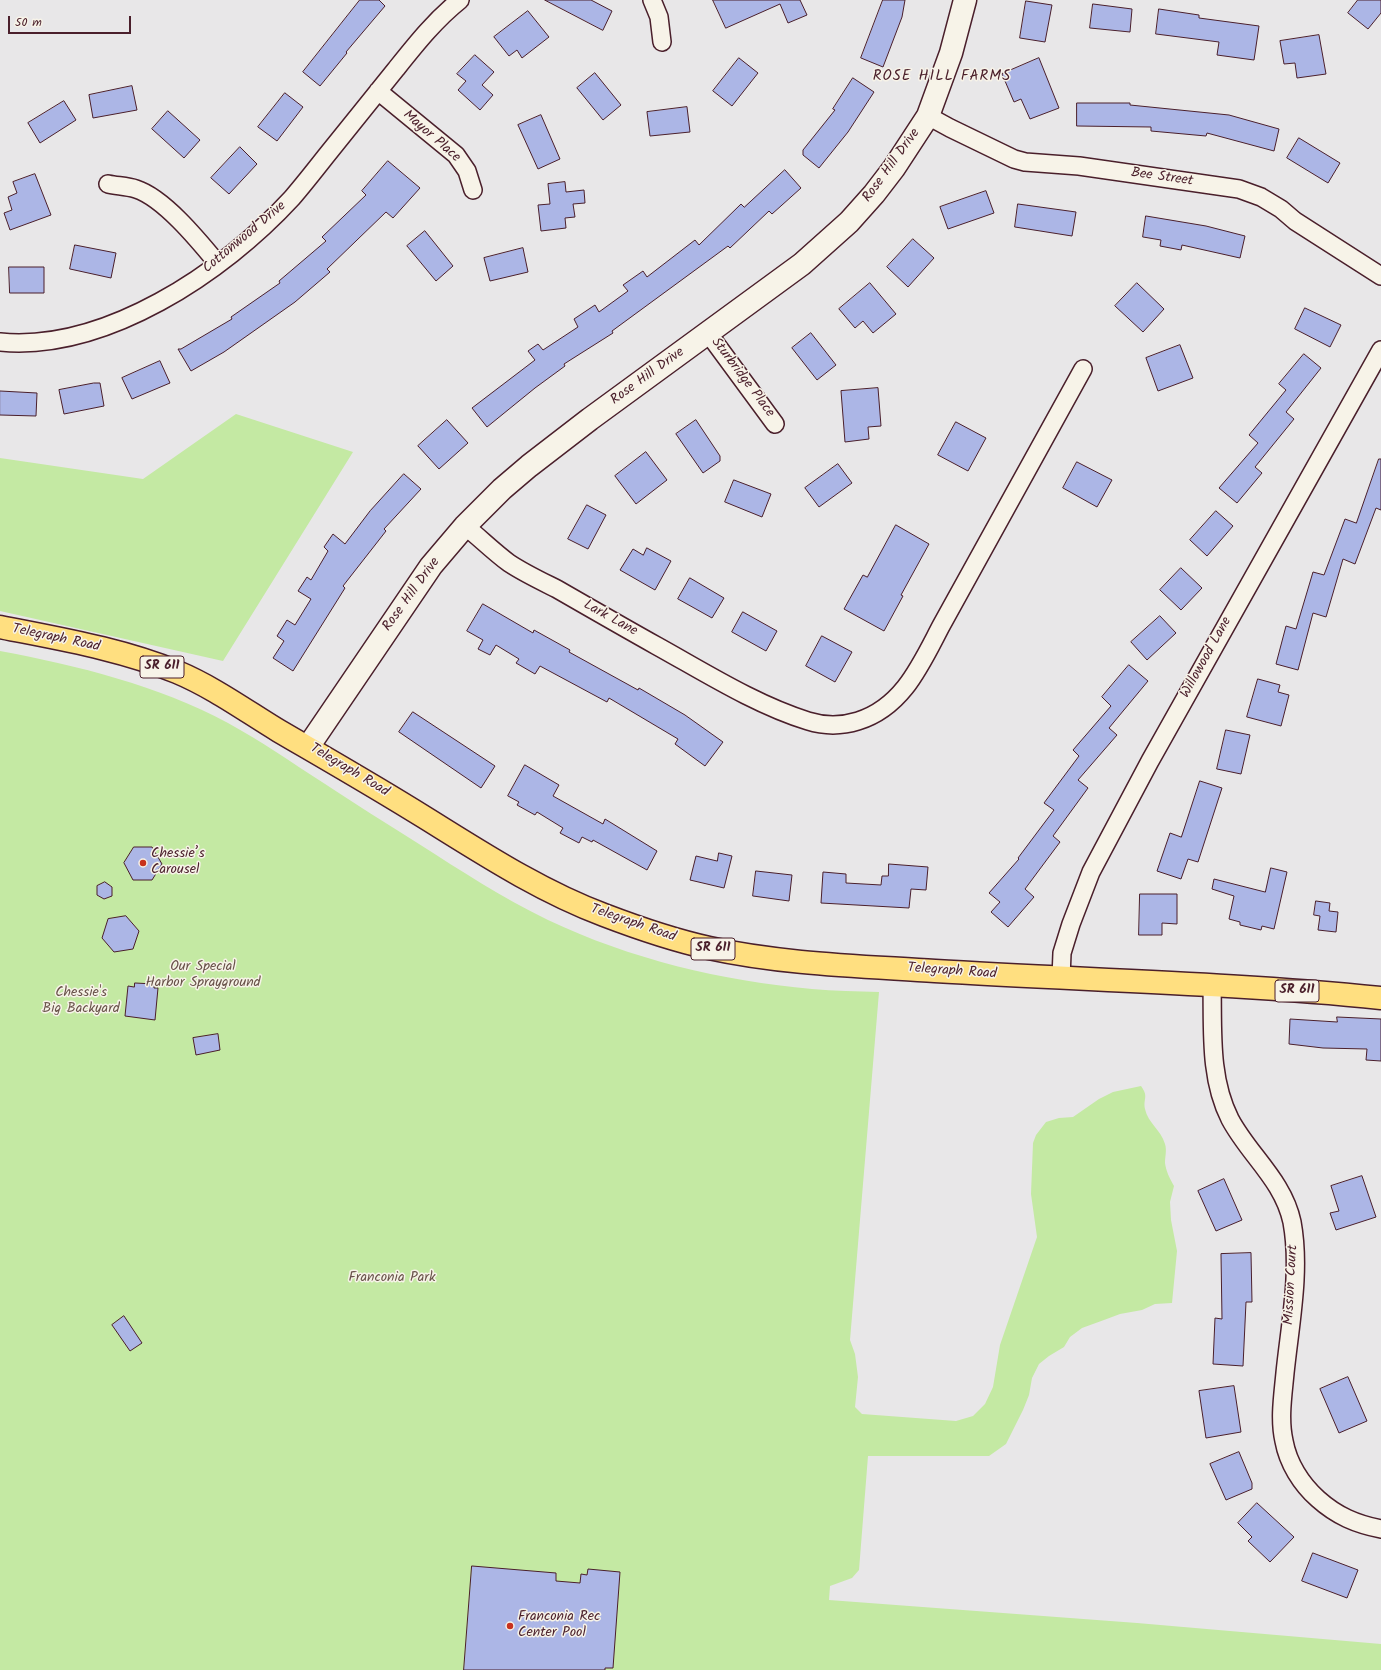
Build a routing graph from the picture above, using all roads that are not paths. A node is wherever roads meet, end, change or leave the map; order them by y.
1 (460, 0) edge
2 (652, 0) edge
3 (965, 0) edge
4 (662, 42) dead end
5 (378, 92) junction
6 (928, 116) junction
7 (108, 184) dead end
8 (473, 190) dead end
9 (218, 264) junction
10 (1381, 276) edge
11 (708, 333) junction
12 (0, 342) edge
13 (1381, 350) edge
14 (1083, 369) dead end
15 (775, 424) dead end
16 (465, 526) junction
17 (0, 627) edge
18 (308, 747) junction
19 (1061, 978) junction
20 (1212, 985) junction
21 (1381, 998) edge
22 (1381, 1529) edge

1 - 5 street, Cottonwood Drive
2 - 4 street
3 - 6 street, Rose Hill Drive
5 - 8 street, Mayor Place
5 - 9 street, Cottonwood Drive
6 - 10 street, Bee Street
6 - 11 street, Rose Hill Drive
7 - 9 street
9 - 12 street, Cottonwood Drive
11 - 15 street, Sturbridge Place
11 - 16 street, Rose Hill Drive
13 - 19 street, Willowood Lane
14 - 16 street, Lark Lane
16 - 18 street, Rose Hill Drive
17 - 18 main road, Telegraph Road / SR 611
18 - 19 main road, Telegraph Road / SR 611
19 - 20 main road, Telegraph Road / SR 611
20 - 21 main road, Telegraph Road / SR 611
20 - 22 street, Mission Court

